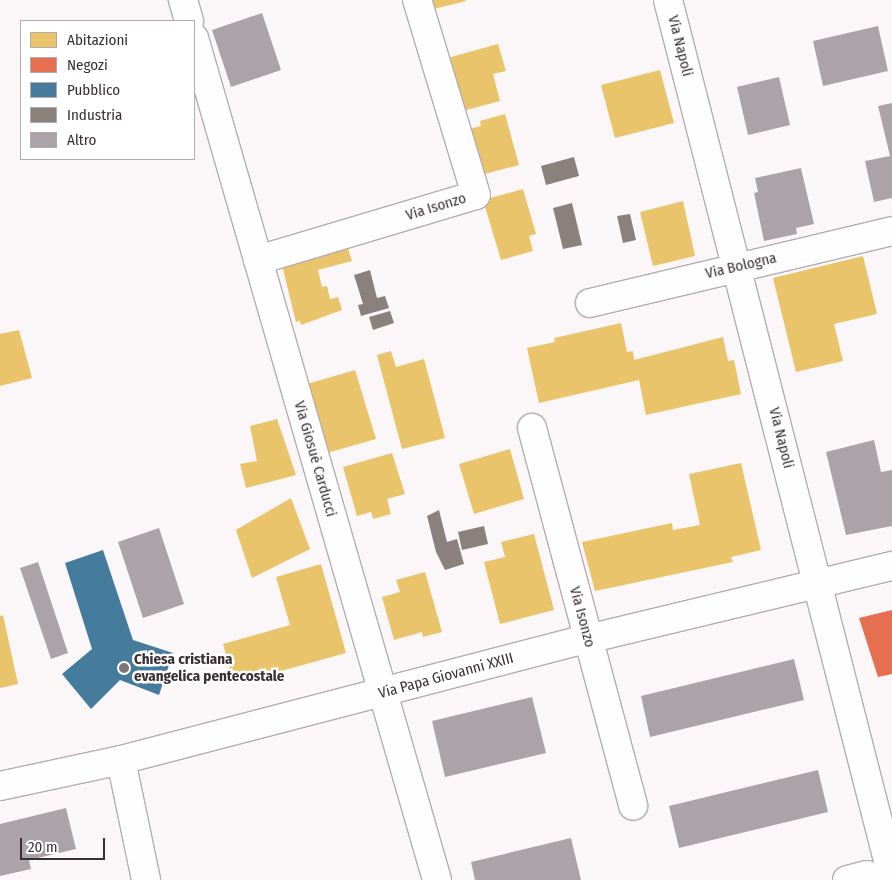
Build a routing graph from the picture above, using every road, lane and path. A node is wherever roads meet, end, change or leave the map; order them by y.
1 (183, 0) edge
2 (417, 0) edge
3 (668, 0) edge
4 (189, 20) edge
5 (195, 41) edge
6 (892, 231) edge
7 (258, 260) junction
8 (737, 266) junction
9 (590, 303) dead end
10 (532, 428) dead end
11 (892, 566) edge
12 (819, 584) junction
13 (587, 639) junction
14 (382, 692) junction
15 (121, 760) junction
16 (0, 786) edge
17 (633, 806) dead end
18 (877, 871) edge
19 (146, 880) edge
20 (437, 880) edge

1 - 4 street
2 - 7 street, Via Isonzo
3 - 8 street, Via Napoli
5 - 7 street, Via Giosuè Carducci
6 - 8 street, Via Bologna
7 - 14 street, Via Giosuè Carducci
8 - 9 street, Via Bologna
8 - 12 street, Via Napoli
10 - 13 street, Via Isonzo
11 - 12 street, Via Papa Giovanni XXIII
12 - 13 street, Via Papa Giovanni XXIII
12 - 18 street, Via Napoli
13 - 14 street, Via Papa Giovanni XXIII
13 - 17 street, Via Isonzo
14 - 15 street, Via Papa Giovanni XXIII
14 - 20 street, Via Giosuè Carducci
15 - 16 street, Via Papa Giovanni XXIII
15 - 19 street

